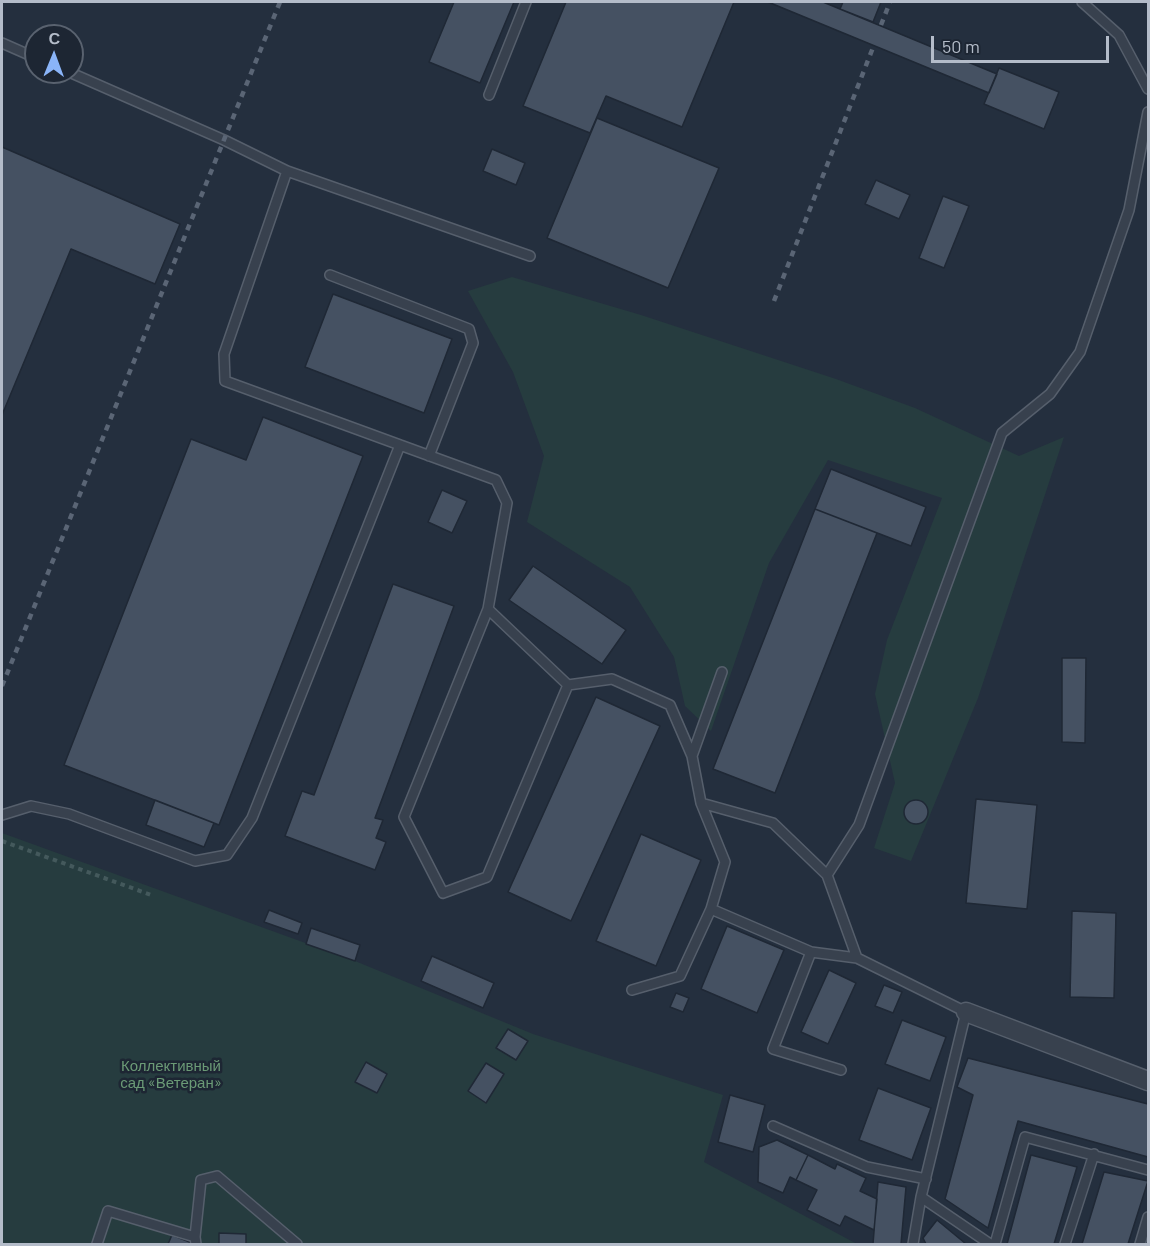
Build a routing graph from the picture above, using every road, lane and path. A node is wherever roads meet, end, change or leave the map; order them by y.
1 (526, 2) edge
2 (1082, 2) edge
3 (2, 43) edge
4 (24, 53) edge
5 (84, 79) edge
6 (1149, 89) edge
7 (489, 95) dead end
8 (1149, 112) edge
9 (286, 171) junction
10 (530, 256) dead end
11 (330, 275) dead end
12 (400, 445) junction
13 (429, 456) junction
14 (488, 609) junction
15 (722, 672) dead end
16 (568, 684) junction
17 (692, 756) junction
18 (701, 803) junction
19 (2, 815) edge
20 (2, 841) edge
21 (827, 875) junction
22 (154, 896) dead end
23 (711, 909) junction
24 (811, 952) junction
25 (857, 958) junction
26 (632, 990) dead end
27 (966, 1012) junction
28 (841, 1070) dead end
29 (1149, 1081) edge
30 (773, 1126) dead end
31 (1094, 1154) junction
32 (1149, 1170) edge
33 (926, 1179) junction
34 (921, 1197) junction
35 (1149, 1217) edge
36 (195, 1241) edge
37 (985, 1243) edge
38 (97, 1245) edge
39 (297, 1245) edge
40 (913, 1245) edge
41 (995, 1245) edge
42 (1065, 1245) edge
43 (1140, 1245) edge

1 - 7 lane
2 - 6 lane
3 - 4 lane
5 - 9 lane
8 - 21 lane
9 - 10 lane
9 - 12 lane
11 - 13 lane
12 - 13 lane
12 - 19 lane
13 - 14 lane
14 - 16 lane
14 - 16 lane
15 - 17 lane
16 - 17 lane
17 - 18 lane
18 - 21 lane
18 - 23 lane
20 - 22 path
21 - 25 lane
23 - 24 lane
23 - 26 lane
24 - 25 lane
24 - 28 lane
25 - 27 lane
27 - 29 street
27 - 33 lane
30 - 33 lane
31 - 32 lane
31 - 41 lane
31 - 42 lane
33 - 34 lane
34 - 37 lane
34 - 40 lane
35 - 43 lane
36 - 38 lane
36 - 39 lane

